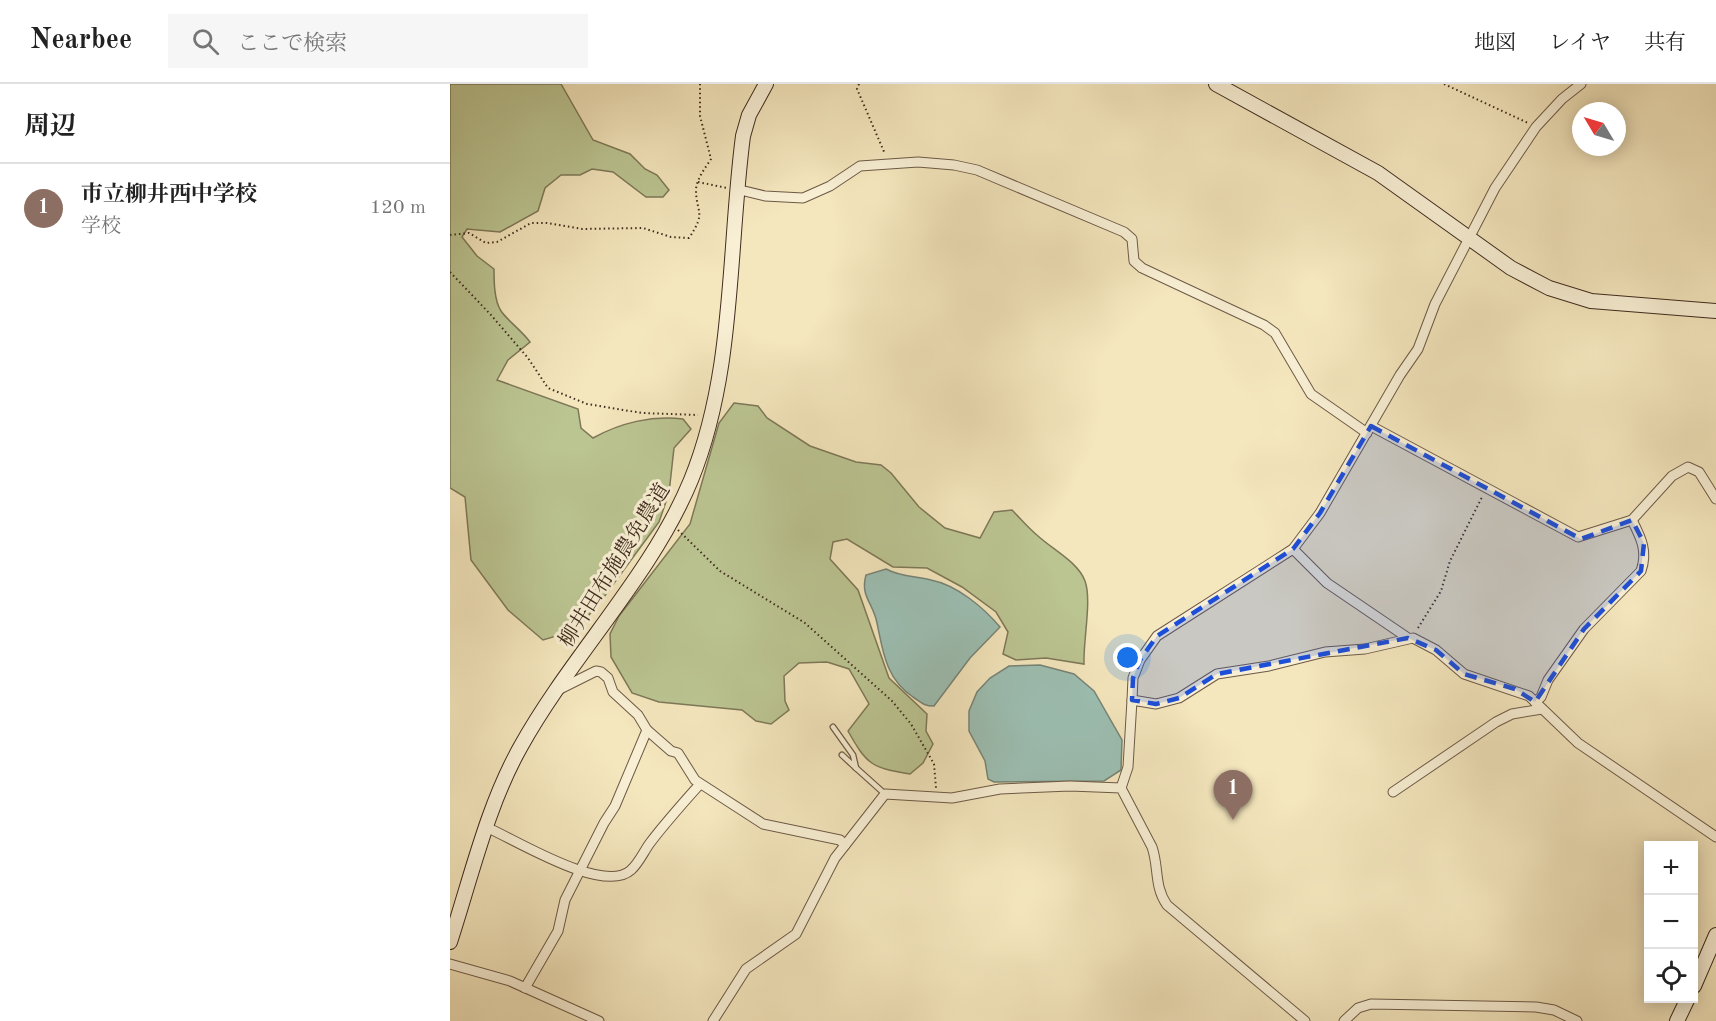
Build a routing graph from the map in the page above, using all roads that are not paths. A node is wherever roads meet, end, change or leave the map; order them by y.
1 (766, 84) edge
2 (1216, 84) edge
3 (1581, 84) edge
4 (736, 189) junction
5 (1471, 238) junction
6 (1716, 311) edge
7 (1369, 430) junction
8 (1716, 499) edge
9 (1632, 520) junction
10 (1293, 549) junction
11 (1410, 638) junction
12 (558, 690) junction
13 (1132, 700) junction
14 (1539, 706) junction
15 (833, 727) dead end
16 (647, 730) junction
17 (842, 755) dead end
18 (856, 768) junction
19 (700, 784) junction
20 (1121, 788) junction
21 (1393, 792) dead end
22 (885, 794) junction
23 (488, 828) junction
24 (1716, 837) edge
25 (845, 845) junction
26 (580, 869) junction
27 (1716, 935) edge
28 (450, 942) edge
29 (450, 964) edge
30 (1698, 977) edge
31 (525, 988) junction
32 (1686, 1003) edge
33 (599, 1021) edge
34 (713, 1021) edge
35 (1305, 1021) edge
36 (1344, 1021) edge
37 (1577, 1021) edge
38 (1677, 1021) edge

1 - 4 street, 柳井田布施農免農道
2 - 5 street
3 - 5 street
4 - 7 street
4 - 12 street, 柳井田布施農免農道
5 - 6 street
5 - 7 street
7 - 9 street
7 - 10 street
8 - 9 street
9 - 14 street
10 - 11 street
10 - 13 street
11 - 13 street
11 - 14 street
12 - 16 street
12 - 23 street, 柳井田布施農免農道
13 - 20 street
14 - 21 street
14 - 24 street
15 - 18 lane
16 - 19 street
16 - 26 street
17 - 18 lane
18 - 22 lane
19 - 25 street
19 - 26 street
20 - 22 street
20 - 35 street
22 - 25 street
23 - 26 street
23 - 28 street, 柳井田布施農免農道
25 - 34 street
26 - 31 street
27 - 30 street
29 - 31 street
31 - 33 street
32 - 38 street
36 - 37 street

